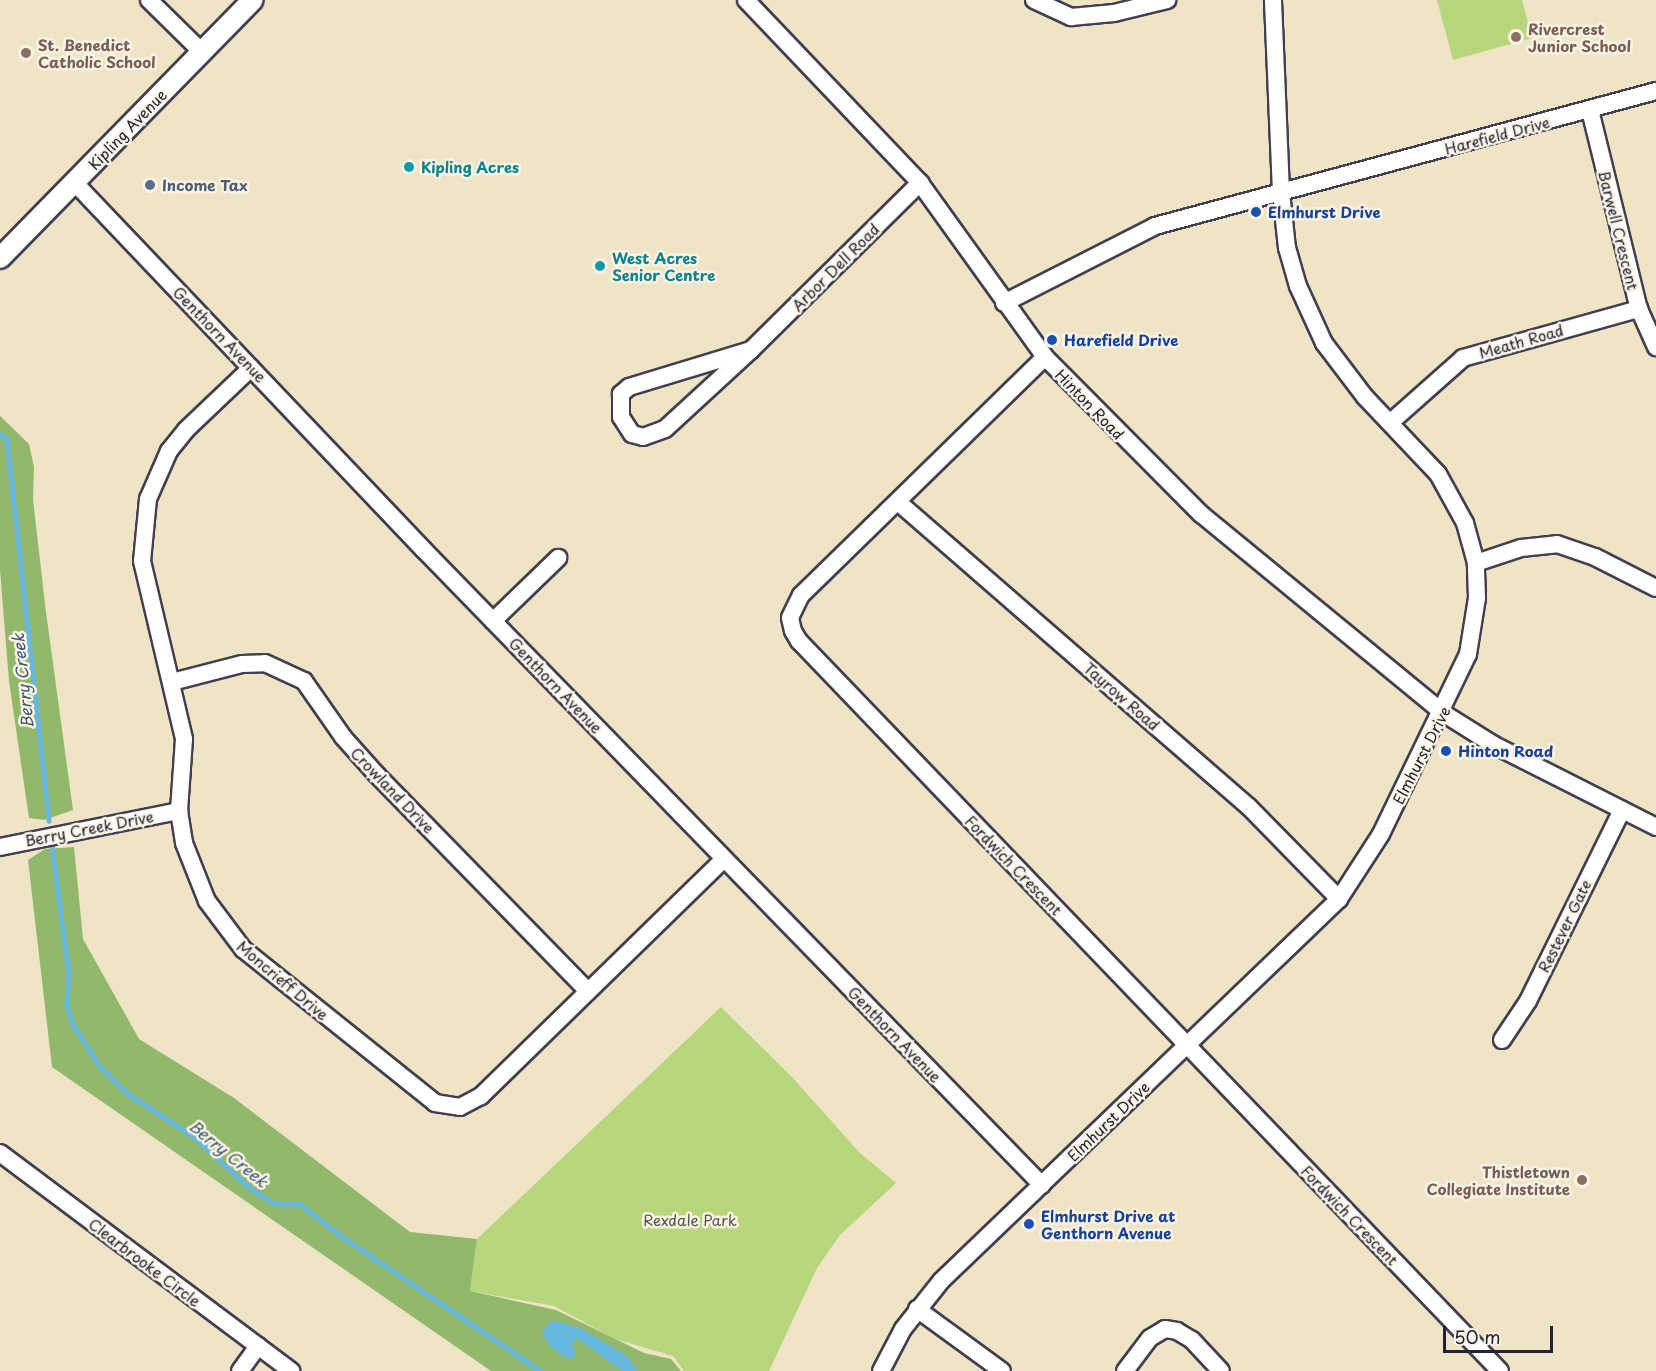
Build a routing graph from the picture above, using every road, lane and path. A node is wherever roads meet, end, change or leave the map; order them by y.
1 (149, 0) edge
2 (254, 0) edge
3 (746, 0) edge
4 (1034, 0) edge
5 (1167, 0) edge
6 (1273, 0) edge
7 (202, 52) junction
8 (1656, 91) edge
9 (1590, 110) junction
10 (74, 182) junction
11 (920, 183) junction
12 (1281, 192) junction
13 (0, 258) edge
14 (1004, 303) junction
15 (1639, 309) junction
16 (1656, 347) edge
17 (751, 350) junction
18 (1045, 357) junction
19 (251, 368) junction
20 (1391, 422) junction
21 (898, 502) junction
22 (558, 558) dead end
23 (1476, 562) junction
24 (1656, 588) edge
25 (493, 621) junction
26 (172, 682) junction
27 (1443, 713) junction
28 (1622, 810) junction
29 (179, 811) junction
30 (1656, 827) edge
31 (0, 847) edge
32 (724, 859) junction
33 (1339, 899) junction
34 (588, 991) junction
35 (1502, 1040) dead end
36 (1186, 1044) junction
37 (0, 1153) edge
38 (1042, 1185) junction
39 (917, 1309) junction
40 (258, 1346) junction
41 (240, 1371) edge
42 (291, 1371) edge
43 (882, 1371) edge
44 (1002, 1371) edge
45 (1125, 1371) edge
46 (1221, 1371) edge
47 (1500, 1371) edge

1 - 7 street
2 - 7 main road, Kipling Avenue
3 - 11 street, Hinton Road
4 - 5 street
6 - 12 street, Elmhurst Drive
7 - 10 main road, Kipling Avenue
8 - 9 street, Harefield Drive
9 - 12 street, Harefield Drive
9 - 15 street, Barwell Crescent
10 - 13 main road, Kipling Avenue
10 - 19 street, Genthorn Avenue
11 - 14 street, Hinton Road
11 - 17 street, Arbor Dell Road
12 - 14 street, Harefield Drive
12 - 20 street, Elmhurst Drive
14 - 18 street, Hinton Road
15 - 16 street, Barwell Crescent
15 - 20 street, Meath Road
17 - 17 street, Arbor Dell Road
18 - 21 street, Fordwich Crescent
18 - 27 street, Hinton Road
19 - 25 street, Genthorn Avenue
19 - 26 street, Moncrieff Drive
20 - 23 street, Elmhurst Drive
21 - 33 street, Tayrow Road
21 - 36 street, Fordwich Crescent
22 - 25 street
23 - 24 street
23 - 27 street, Elmhurst Drive
25 - 32 street, Genthorn Avenue
26 - 29 street, Moncrieff Drive
26 - 34 street, Crowland Drive
27 - 28 street, Hinton Road
27 - 33 street, Elmhurst Drive
28 - 30 street, Hinton Road
28 - 35 street, Restever Gate
29 - 31 street, Berry Creek Drive
29 - 34 street, Moncrieff Drive
32 - 34 street, Moncrieff Drive
32 - 38 street, Genthorn Avenue
33 - 36 street, Elmhurst Drive
36 - 38 street, Elmhurst Drive
36 - 47 street, Fordwich Crescent
37 - 40 street, Clearbrooke Circle
38 - 39 street, Elmhurst Drive
39 - 43 street, Elmhurst Drive
39 - 44 street
40 - 41 street
40 - 42 street, Clearbrooke Circle
45 - 46 street

